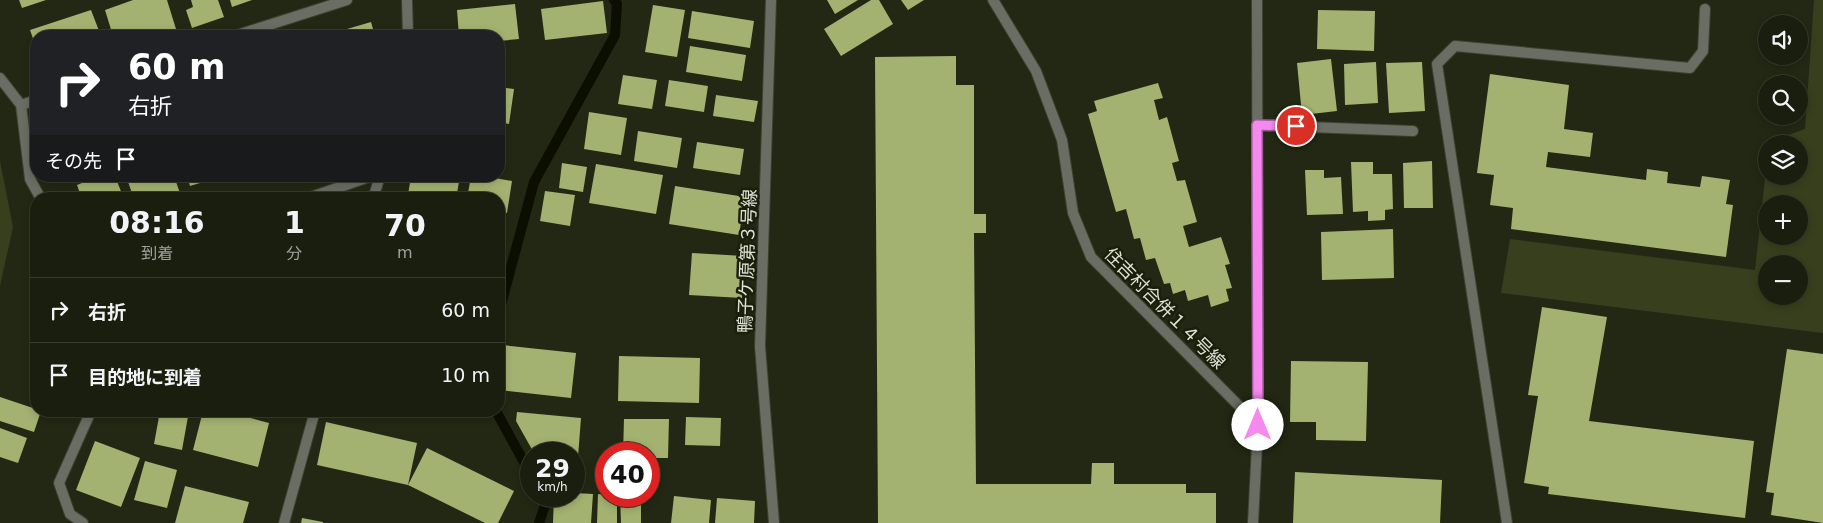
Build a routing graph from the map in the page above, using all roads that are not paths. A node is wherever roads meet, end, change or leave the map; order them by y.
1 (347, 0) edge
2 (407, 0) edge
3 (770, 0) edge
4 (993, 0) edge
5 (1257, 0) edge
6 (1705, 9) dead end
7 (253, 30) edge
8 (408, 30) edge
9 (0, 78) edge
10 (30, 102) edge
11 (21, 105) junction
12 (1257, 125) junction
13 (1413, 131) dead end
14 (30, 179) edge
15 (355, 182) edge
16 (325, 192) edge
17 (88, 417) edge
18 (313, 417) edge
19 (1258, 425) junction
20 (83, 523) edge
21 (284, 523) edge
22 (774, 523) edge
23 (1253, 523) edge
24 (1507, 523) edge

1 - 7 street
2 - 8 street
3 - 22 street, 鴨子ケ原第３号線
4 - 19 street, 住吉村合併１４号線
5 - 12 street
6 - 24 street
9 - 11 street
10 - 11 street
11 - 14 street
12 - 13 street
12 - 19 street
15 - 16 street
17 - 20 street
18 - 21 street
19 - 23 street

